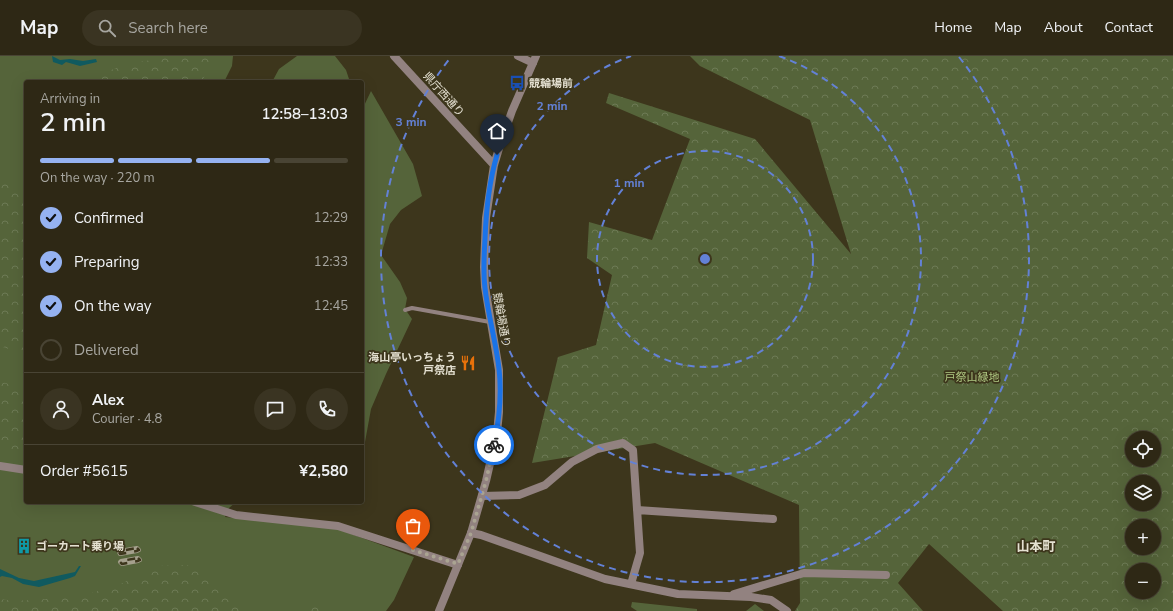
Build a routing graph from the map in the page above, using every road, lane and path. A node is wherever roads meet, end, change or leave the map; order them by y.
1 (395, 56) edge
2 (518, 56) edge
3 (534, 60) edge
4 (494, 165) junction
5 (405, 310) dead end
6 (490, 322) junction
7 (0, 466) edge
8 (24, 470) edge
9 (482, 496) junction
10 (201, 504) edge
11 (637, 510) junction
12 (773, 519) dead end
13 (471, 533) junction
14 (458, 564) junction
15 (886, 575) dead end
16 (631, 584) junction
17 (726, 597) junction
18 (439, 611) edge
19 (788, 611) edge

1 - 4 street, 県庁西通り
2 - 3 street
3 - 4 street, 競輪場通り
4 - 6 street, 競輪場通り
5 - 6 lane
6 - 9 street, 競輪場通り
7 - 8 street
9 - 11 street
9 - 13 street, 競輪場通り
10 - 14 street
11 - 12 street
11 - 16 street
13 - 14 street, 競輪場通り
13 - 16 street
14 - 18 street, 競輪場通り
15 - 17 street
16 - 17 street
17 - 19 street

